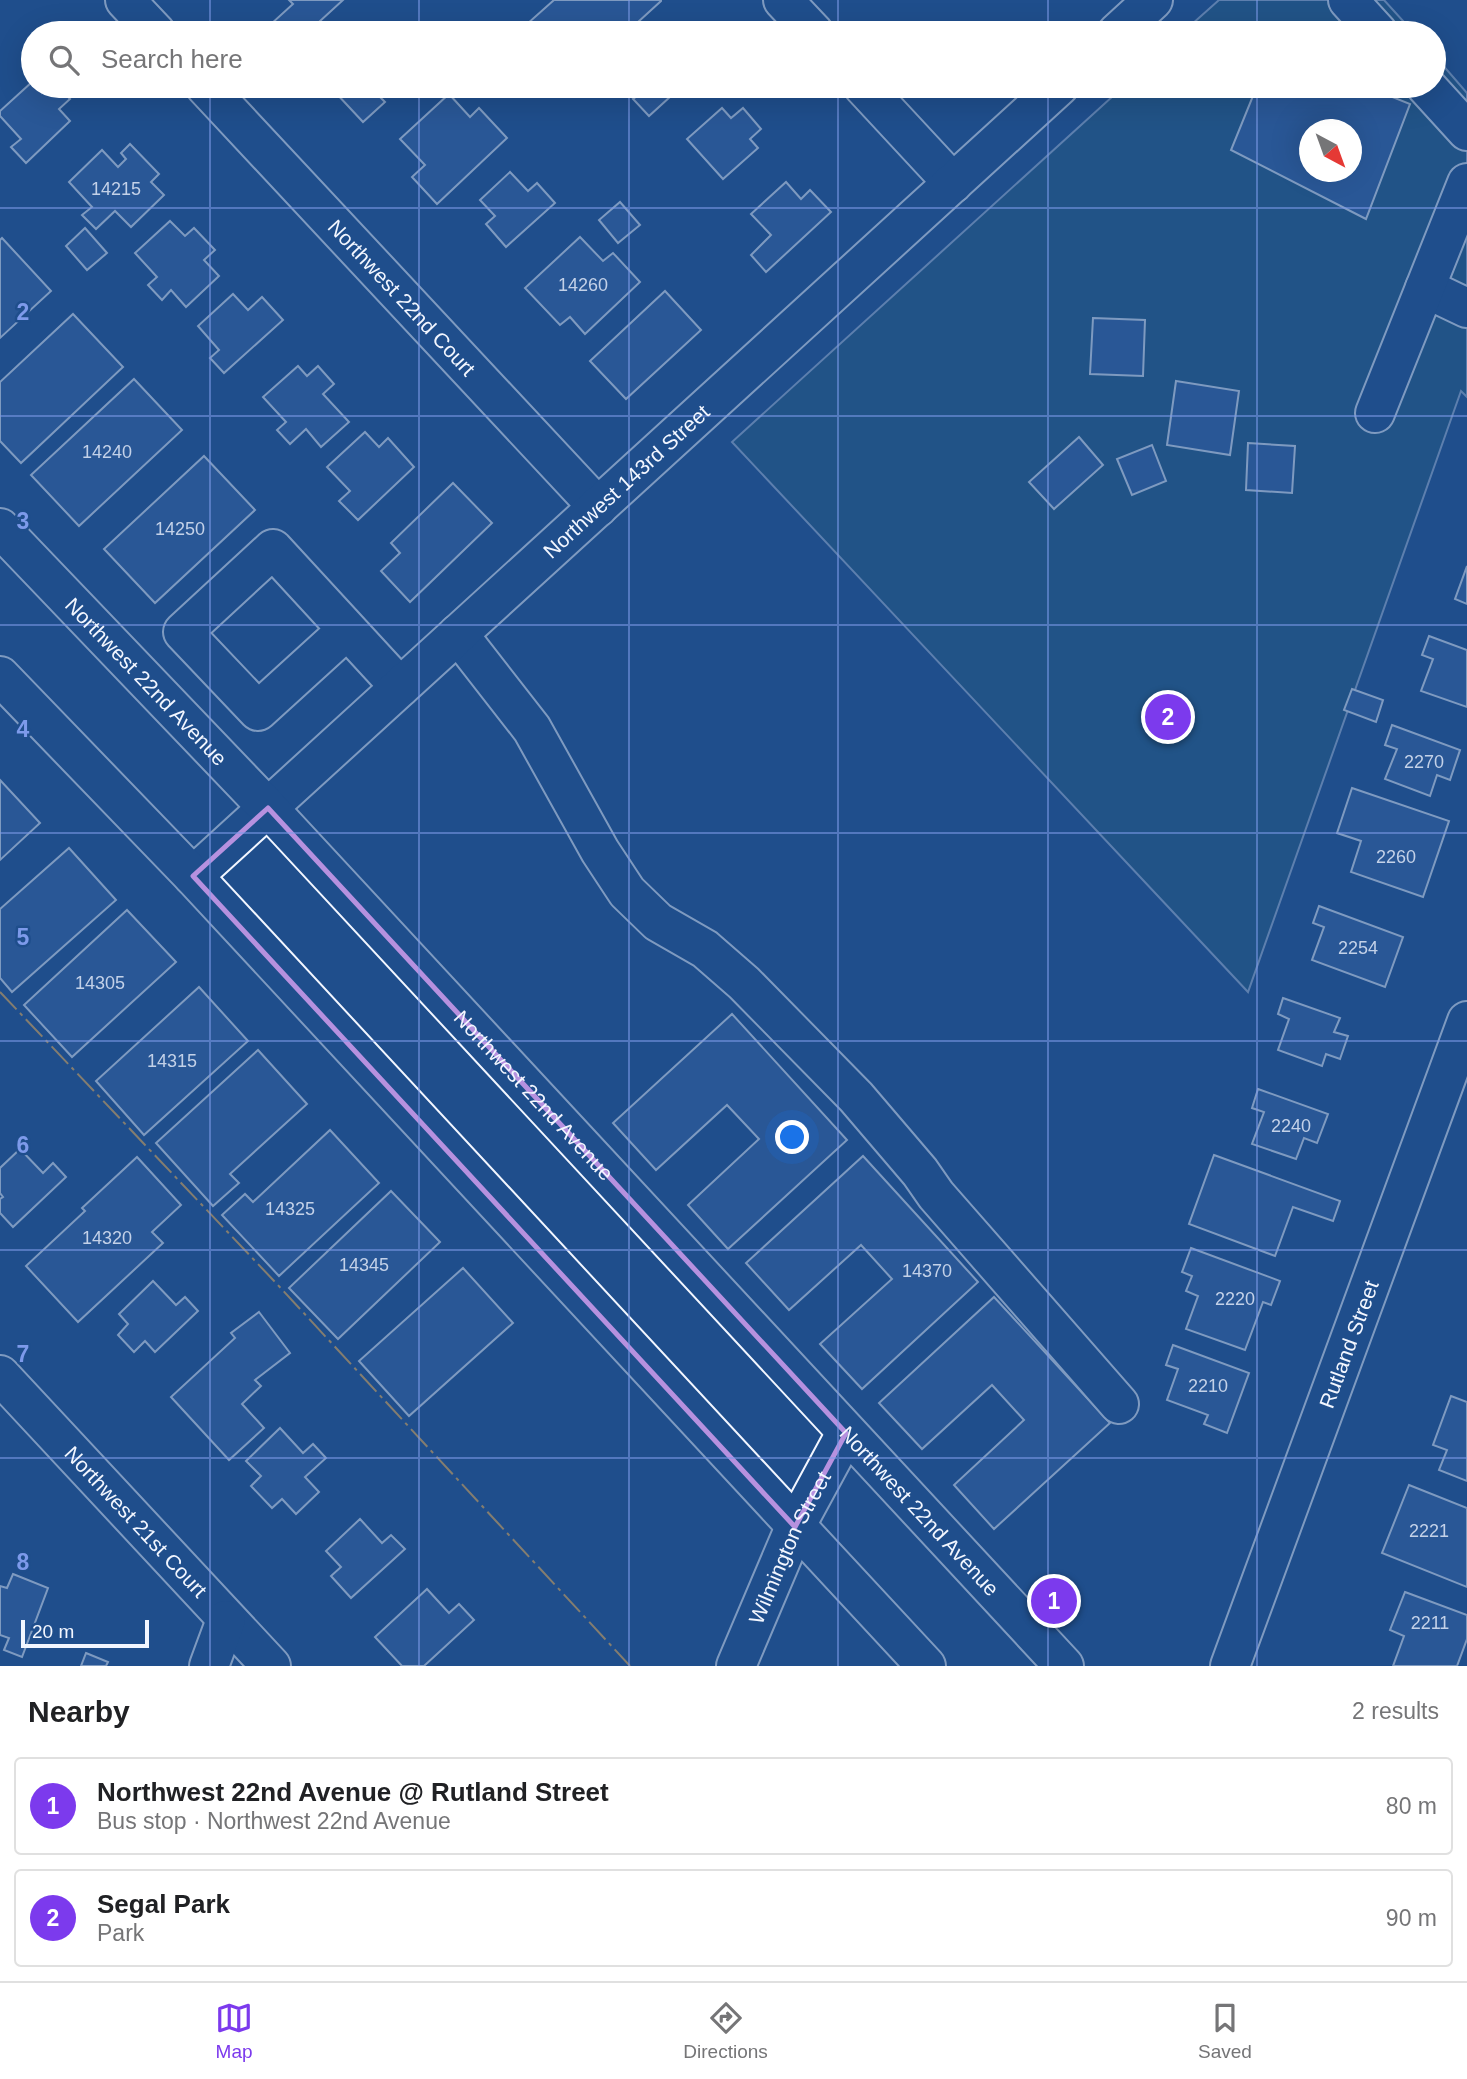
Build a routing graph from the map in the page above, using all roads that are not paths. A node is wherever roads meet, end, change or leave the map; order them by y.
1 (125, 0) edge
2 (782, 0) edge
3 (1153, 0) edge
4 (1348, 0) edge
5 (145, 21) edge
6 (802, 21) edge
7 (1129, 21) edge
8 (1367, 21) edge
9 (216, 98) edge
10 (874, 98) edge
11 (1046, 98) edge
12 (1437, 98) edge
13 (1467, 131) edge
14 (953, 183) junction
15 (1467, 183) edge
16 (1425, 288) junction
17 (1467, 308) edge
18 (1374, 413) dead end
19 (598, 507) junction
20 (0, 528) edge
21 (347, 630) dead end
22 (458, 634) junction
23 (0, 676) edge
24 (400, 687) junction
25 (268, 808) junction
26 (193, 876) junction
27 (1467, 1021) edge
28 (0, 1375) edge
29 (1119, 1404) dead end
30 (846, 1433) junction
31 (795, 1527) junction
32 (226, 1619) junction
33 (1243, 1658) edge
34 (913, 1662) edge
35 (209, 1666) edge
36 (271, 1666) edge
37 (736, 1666) edge
38 (1064, 1666) edge

1 - 5 street
2 - 6 street
3 - 7 street
4 - 8 street
9 - 19 street, Northwest 22nd Court
10 - 14 street
11 - 14 street, Northwest 143rd Street
12 - 13 street
14 - 19 street, Northwest 143rd Street
15 - 16 street
16 - 17 street
16 - 18 street
19 - 22 street, Northwest 143rd Street
20 - 25 street, Northwest 22nd Avenue
21 - 24 street
22 - 24 street, Northwest 143rd Street
22 - 29 street
23 - 26 street
24 - 25 street, Northwest 143rd Street
25 - 26 street, Northwest 143rd Street
25 - 30 street, Northwest 22nd Avenue
26 - 31 street
27 - 33 street, Rutland Street
28 - 32 street, Northwest 21st Court
30 - 31 street, Wilmington Street
30 - 38 street, Northwest 22nd Avenue
31 - 34 street
31 - 37 street, Wilmington Street
32 - 35 street
32 - 36 street, Northwest 21st Court

